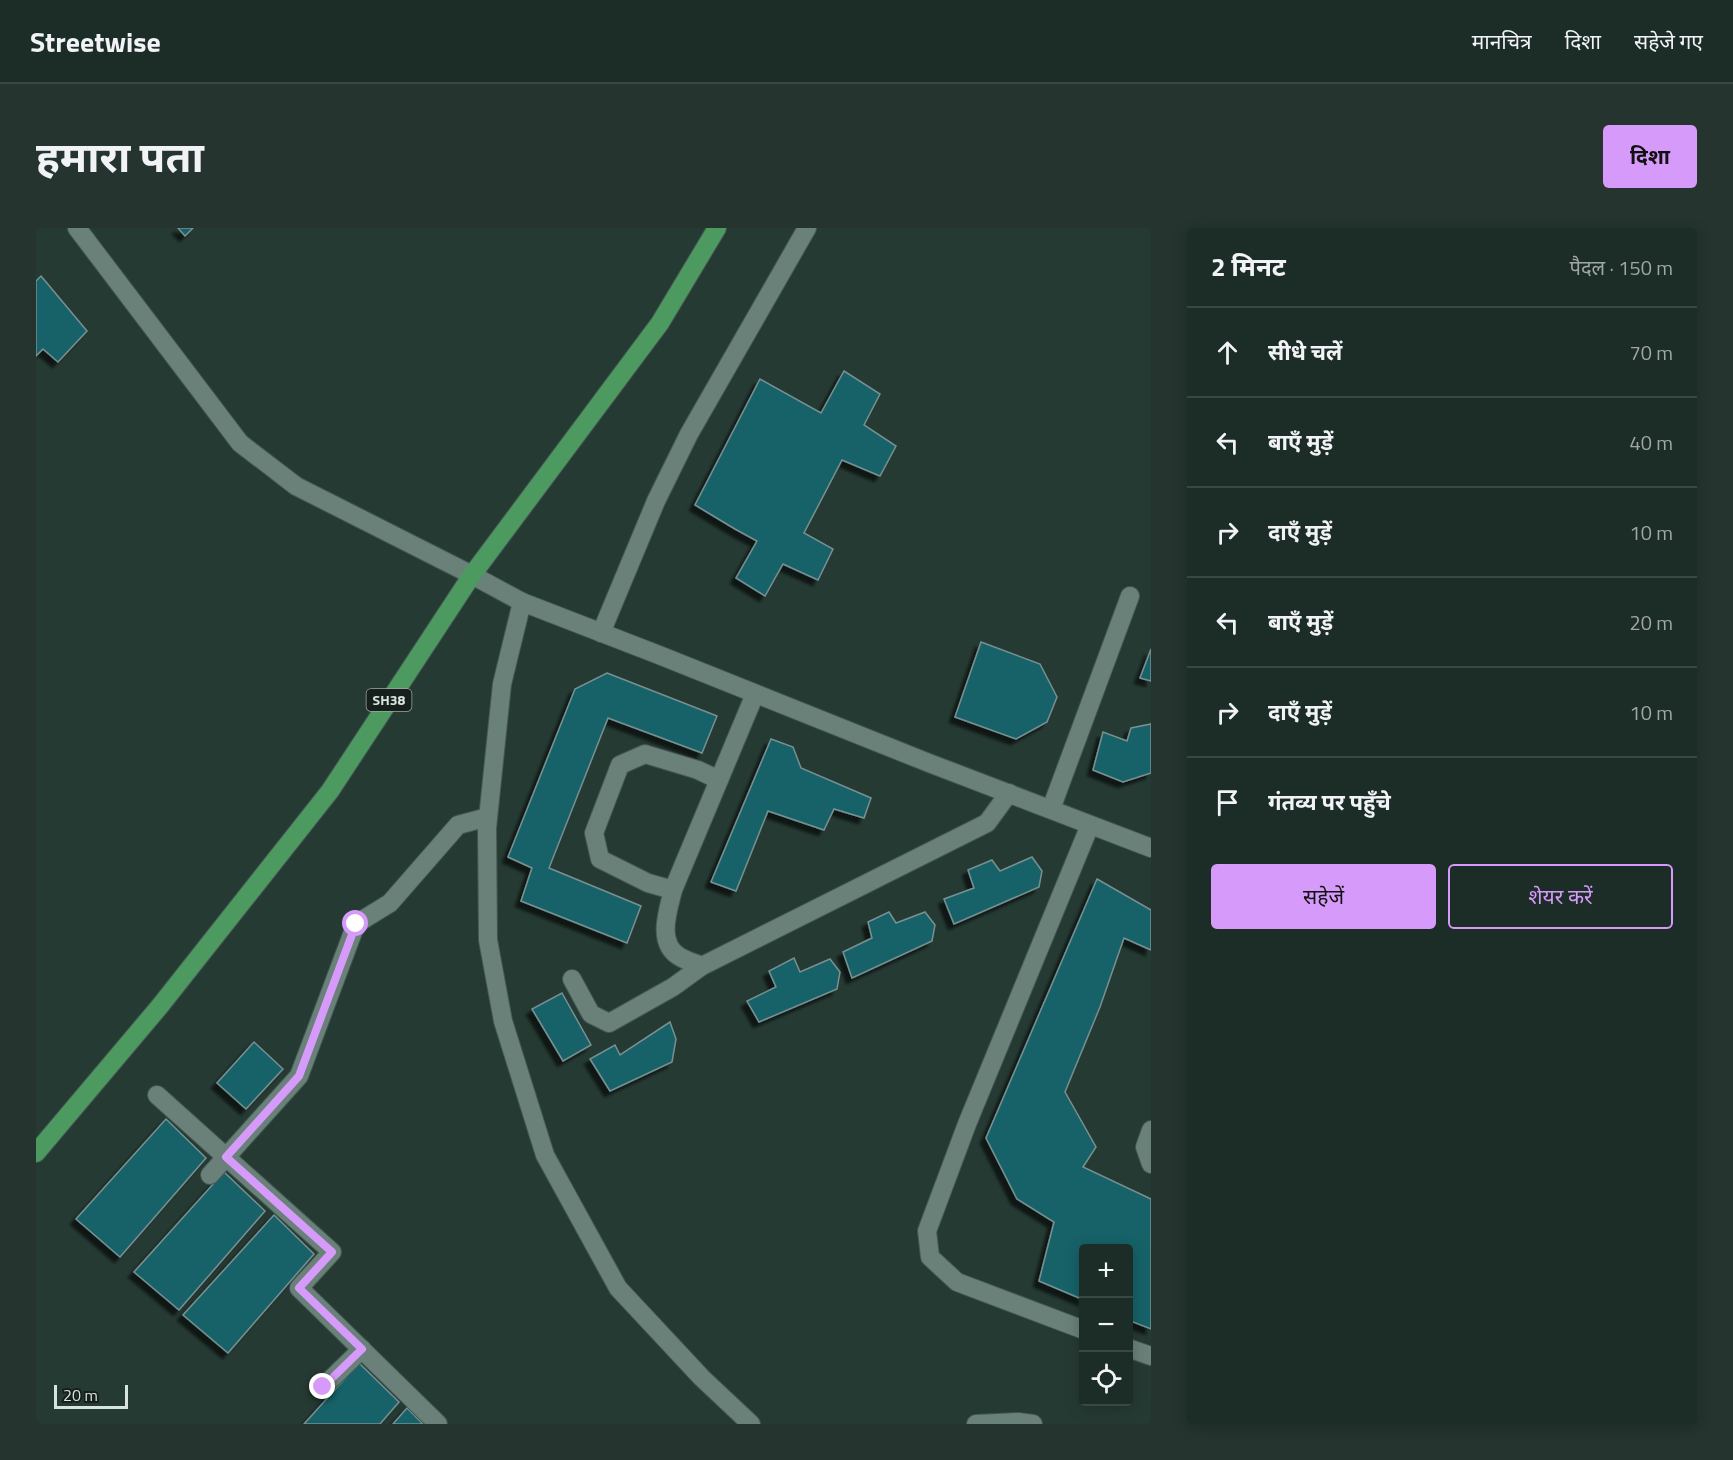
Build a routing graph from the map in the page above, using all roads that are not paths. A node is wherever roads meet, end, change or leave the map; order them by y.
1 (77, 228) edge
2 (717, 228) edge
3 (807, 228) edge
4 (472, 574) junction
5 (1130, 596) dead end
6 (522, 602) junction
7 (601, 633) junction
8 (754, 694) junction
9 (719, 780) junction
10 (1009, 793) junction
11 (1051, 809) junction
12 (488, 817) junction
13 (1090, 825) junction
14 (1151, 848) edge
15 (673, 890) junction
16 (702, 966) junction
17 (572, 979) dead end
18 (157, 1095) dead end
19 (1151, 1130) edge
20 (36, 1153) edge
21 (226, 1157) junction
22 (1151, 1164) edge
23 (210, 1175) dead end
24 (1079, 1328) edge
25 (362, 1349) junction
26 (1133, 1350) edge
27 (1151, 1356) edge
28 (323, 1387) dead end
29 (438, 1424) edge
30 (751, 1424) edge
31 (976, 1424) edge
32 (1033, 1424) edge

1 - 4 street
2 - 4 main road, SH38
3 - 7 street
4 - 6 street
4 - 20 main road, SH38
5 - 11 street
6 - 7 street
6 - 12 street
7 - 8 street
8 - 9 street
8 - 10 street
9 - 15 street
9 - 15 street
10 - 11 street
10 - 16 street
11 - 13 street
12 - 21 street
12 - 30 street
13 - 14 street
13 - 24 street
15 - 16 street
16 - 17 street
18 - 21 street
19 - 22 street
21 - 23 street
21 - 25 street
25 - 28 street
25 - 29 street
26 - 27 street
31 - 32 street

